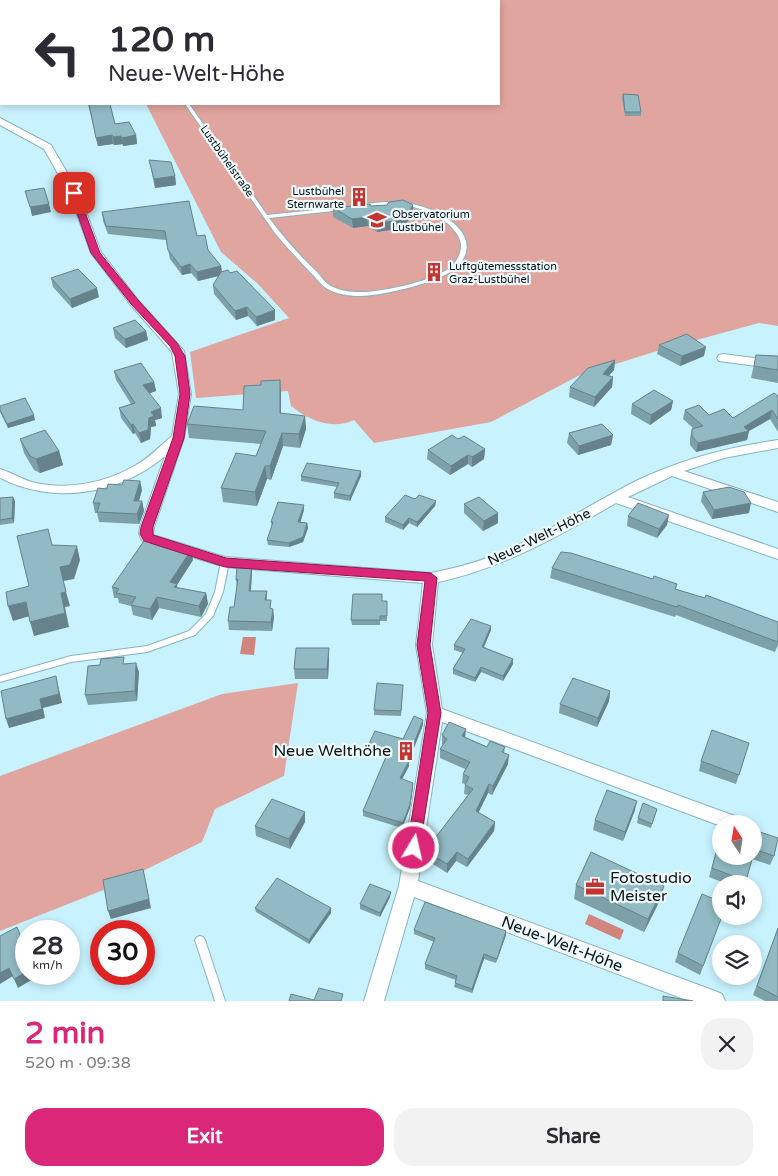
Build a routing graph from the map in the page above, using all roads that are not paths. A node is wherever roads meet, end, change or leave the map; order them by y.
1 (188, 105) edge
2 (0, 121) edge
3 (354, 207) edge
4 (344, 208) edge
5 (268, 218) junction
6 (723, 358) dead end
7 (778, 365) edge
8 (178, 438) junction
9 (778, 444) edge
10 (671, 471) junction
11 (0, 473) edge
12 (616, 498) junction
13 (778, 506) edge
14 (778, 554) edge
15 (225, 562) junction
16 (431, 578) junction
17 (0, 679) edge
18 (435, 713) junction
19 (713, 815) edge
20 (408, 886) junction
21 (200, 940) dead end
22 (220, 1001) edge
23 (374, 1001) edge
24 (716, 1001) edge

1 - 5 lane, Lustbühelstraße
2 - 8 street
3 - 5 lane, Lustbühelstraße
4 - 5 lane
6 - 7 street
8 - 11 street
8 - 15 street, Neue-Welt-Höhe
9 - 10 street, Neue-Welt-Höhe
10 - 12 street, Neue-Welt-Höhe
10 - 13 street
12 - 14 street
12 - 16 street, Neue-Welt-Höhe
15 - 16 street, Neue-Welt-Höhe
15 - 17 lane
16 - 18 street
18 - 19 street
18 - 20 street
20 - 23 street
20 - 24 street, Neue-Welt-Höhe
21 - 22 lane

